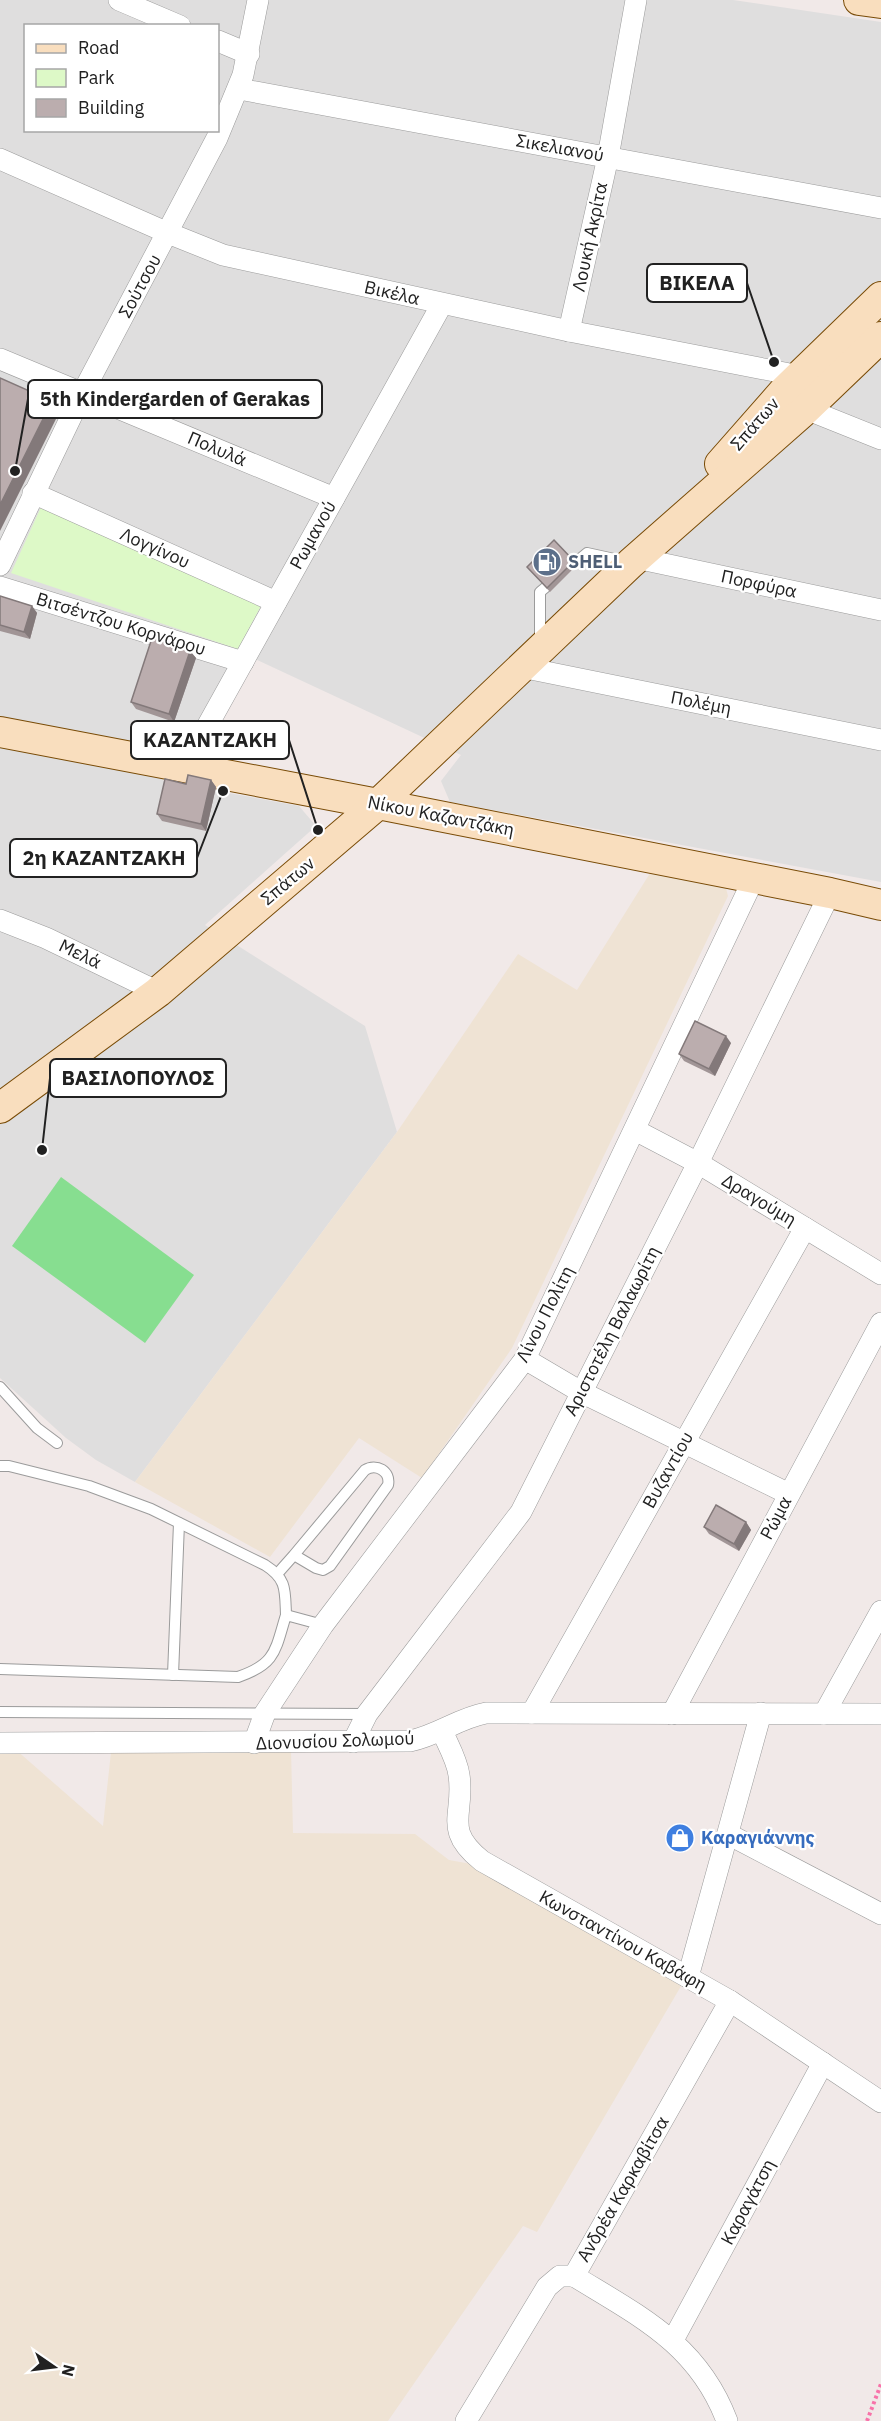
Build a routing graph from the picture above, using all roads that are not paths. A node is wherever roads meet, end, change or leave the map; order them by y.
1 (119, 0) edge
2 (258, 0) edge
3 (636, 0) edge
4 (859, 0) edge
5 (881, 3) edge
6 (175, 24) edge
7 (219, 41) edge
8 (249, 54) junction
9 (239, 89) junction
10 (608, 157) junction
11 (0, 159) edge
12 (881, 208) edge
13 (168, 233) junction
14 (881, 297) edge
15 (442, 304) junction
16 (569, 332) junction
17 (881, 337) edge
18 (0, 358) edge
19 (800, 376) junction
20 (83, 392) junction
21 (806, 410) junction
22 (881, 439) edge
23 (33, 493) junction
24 (334, 498) junction
25 (2, 556) edge
26 (634, 560) junction
27 (575, 563) edge
28 (0, 587) edge
29 (546, 587) edge
30 (276, 602) junction
31 (881, 610) edge
32 (530, 658) junction
33 (243, 662) junction
34 (0, 732) edge
35 (881, 740) edge
36 (185, 766) junction
37 (378, 804) junction
38 (753, 878) junction
39 (831, 893) junction
40 (881, 905) edge
41 (0, 920) edge
42 (158, 992) junction
43 (3, 1103) edge
44 (635, 1130) junction
45 (698, 1163) junction
46 (805, 1228) junction
47 (881, 1274) edge
48 (881, 1323) edge
49 (525, 1359) junction
50 (0, 1387) edge
51 (581, 1392) junction
52 (684, 1441) junction
53 (57, 1443) dead end
54 (0, 1466) edge
55 (789, 1494) junction
56 (179, 1522) junction
57 (294, 1555) junction
58 (278, 1573) junction
59 (881, 1611) edge
60 (286, 1615) junction
61 (323, 1625) junction
62 (0, 1670) edge
63 (173, 1675) junction
64 (0, 1712) edge
65 (265, 1713) junction
66 (532, 1713) junction
67 (761, 1713) junction
68 (367, 1714) junction
69 (672, 1714) junction
70 (824, 1714) junction
71 (881, 1714) edge
72 (442, 1731) junction
73 (353, 1742) junction
74 (0, 1743) edge
75 (254, 1743) junction
76 (728, 1834) junction
77 (881, 1914) edge
78 (688, 1977) junction
79 (730, 2001) junction
80 (823, 2063) junction
81 (881, 2102) edge
82 (574, 2276) junction
83 (673, 2340) junction
84 (466, 2421) edge
85 (728, 2421) edge

1 - 6 street
2 - 8 street, Σούτσου
3 - 10 street, Λουκή Ακρίτα
4 - 5 main road
7 - 8 street
8 - 9 street, Σούτσου
9 - 10 street, Σικελιανού
9 - 13 street, Σούτσου
10 - 12 street, Σικελιανού
10 - 16 street, Λουκή Ακρίτα
11 - 13 street, Βικέλα
13 - 15 street, Βικέλα
13 - 20 street, Σούτσου
14 - 19 main road, Σπάτων
15 - 16 street, Βικέλα
15 - 24 street, Ρωμανού
16 - 19 street, Βικέλα
17 - 21 main road, Σπάτων
18 - 20 street, Πολυλά
19 - 26 main road, Σπάτων
20 - 23 street, Σούτσου
20 - 24 street, Πολυλά
21 - 22 street
21 - 26 main road, Σπάτων
23 - 25 street, Σούτσου
23 - 30 street, Λογγίνου
24 - 30 street, Ρωμανού
26 - 27 lane
26 - 31 street, Πορφύρα
26 - 32 main road, Σπάτων
28 - 33 street, Βιτσέντζου Κορνάρου
29 - 32 lane
30 - 33 street, Ρωμανού
32 - 35 street, Πολέμη
32 - 37 main road, Σπάτων
33 - 36 street, Ρωμανού
34 - 36 main road, Νίκου Καζαντζάκη
36 - 37 main road, Νίκου Καζαντζάκη
37 - 38 main road, Νίκου Καζαντζάκη
37 - 42 main road, Σπάτων
38 - 39 main road, Νίκου Καζαντζάκη
38 - 44 street, Λίνου Πολίτη
39 - 40 main road, Νίκου Καζαντζάκη
39 - 45 street, Αριστοτέλη Βαλαωρίτη
41 - 42 street, Μελά
42 - 43 main road, Σπάτων
44 - 45 street, Δραγούμη
44 - 49 street, Λίνου Πολίτη
45 - 46 street, Δραγούμη
45 - 51 street, Αριστοτέλη Βαλαωρίτη
46 - 47 street, Δραγούμη
46 - 52 street, Βυζαντίου
48 - 55 street, Ρώμα
49 - 51 street
49 - 61 street, Λίνου Πολίτη
50 - 53 lane
51 - 52 street
51 - 68 street, Αριστοτέλη Βαλαωρίτη
52 - 55 street
52 - 66 street, Βυζαντίου
54 - 56 lane
55 - 69 street, Ρώμα
56 - 58 lane
56 - 63 lane
57 - 57 lane
57 - 58 lane
58 - 60 lane
59 - 70 street
60 - 61 lane
60 - 63 lane
61 - 65 street, Λίνου Πολίτη
62 - 63 lane
64 - 65 lane
65 - 68 lane
65 - 75 street, Λίνου Πολίτη
66 - 69 street, Διονυσίου Σολωμού
66 - 72 street, Διονυσίου Σολωμού
67 - 69 street, Διονυσίου Σολωμού
67 - 70 street, Διονυσίου Σολωμού
67 - 76 street
68 - 73 street, Αριστοτέλη Βαλαωρίτη
70 - 71 street, Διονυσίου Σολωμού
72 - 73 street, Διονυσίου Σολωμού
72 - 78 street, Κωνσταντίνου Καβάφη
73 - 75 street, Διονυσίου Σολωμού
74 - 75 street, Διονυσίου Σολωμού
76 - 77 street
76 - 78 street
78 - 79 street, Κωνσταντίνου Καβάφη
79 - 80 street, Κωνσταντίνου Καβάφη
79 - 82 street, Ανδρέα Καρκαβίτσα
80 - 81 street, Κωνσταντίνου Καβάφη
80 - 83 street, Καραγάτση
82 - 83 street
82 - 84 street, Ανδρέα Καρκαβίτσα
83 - 85 street

